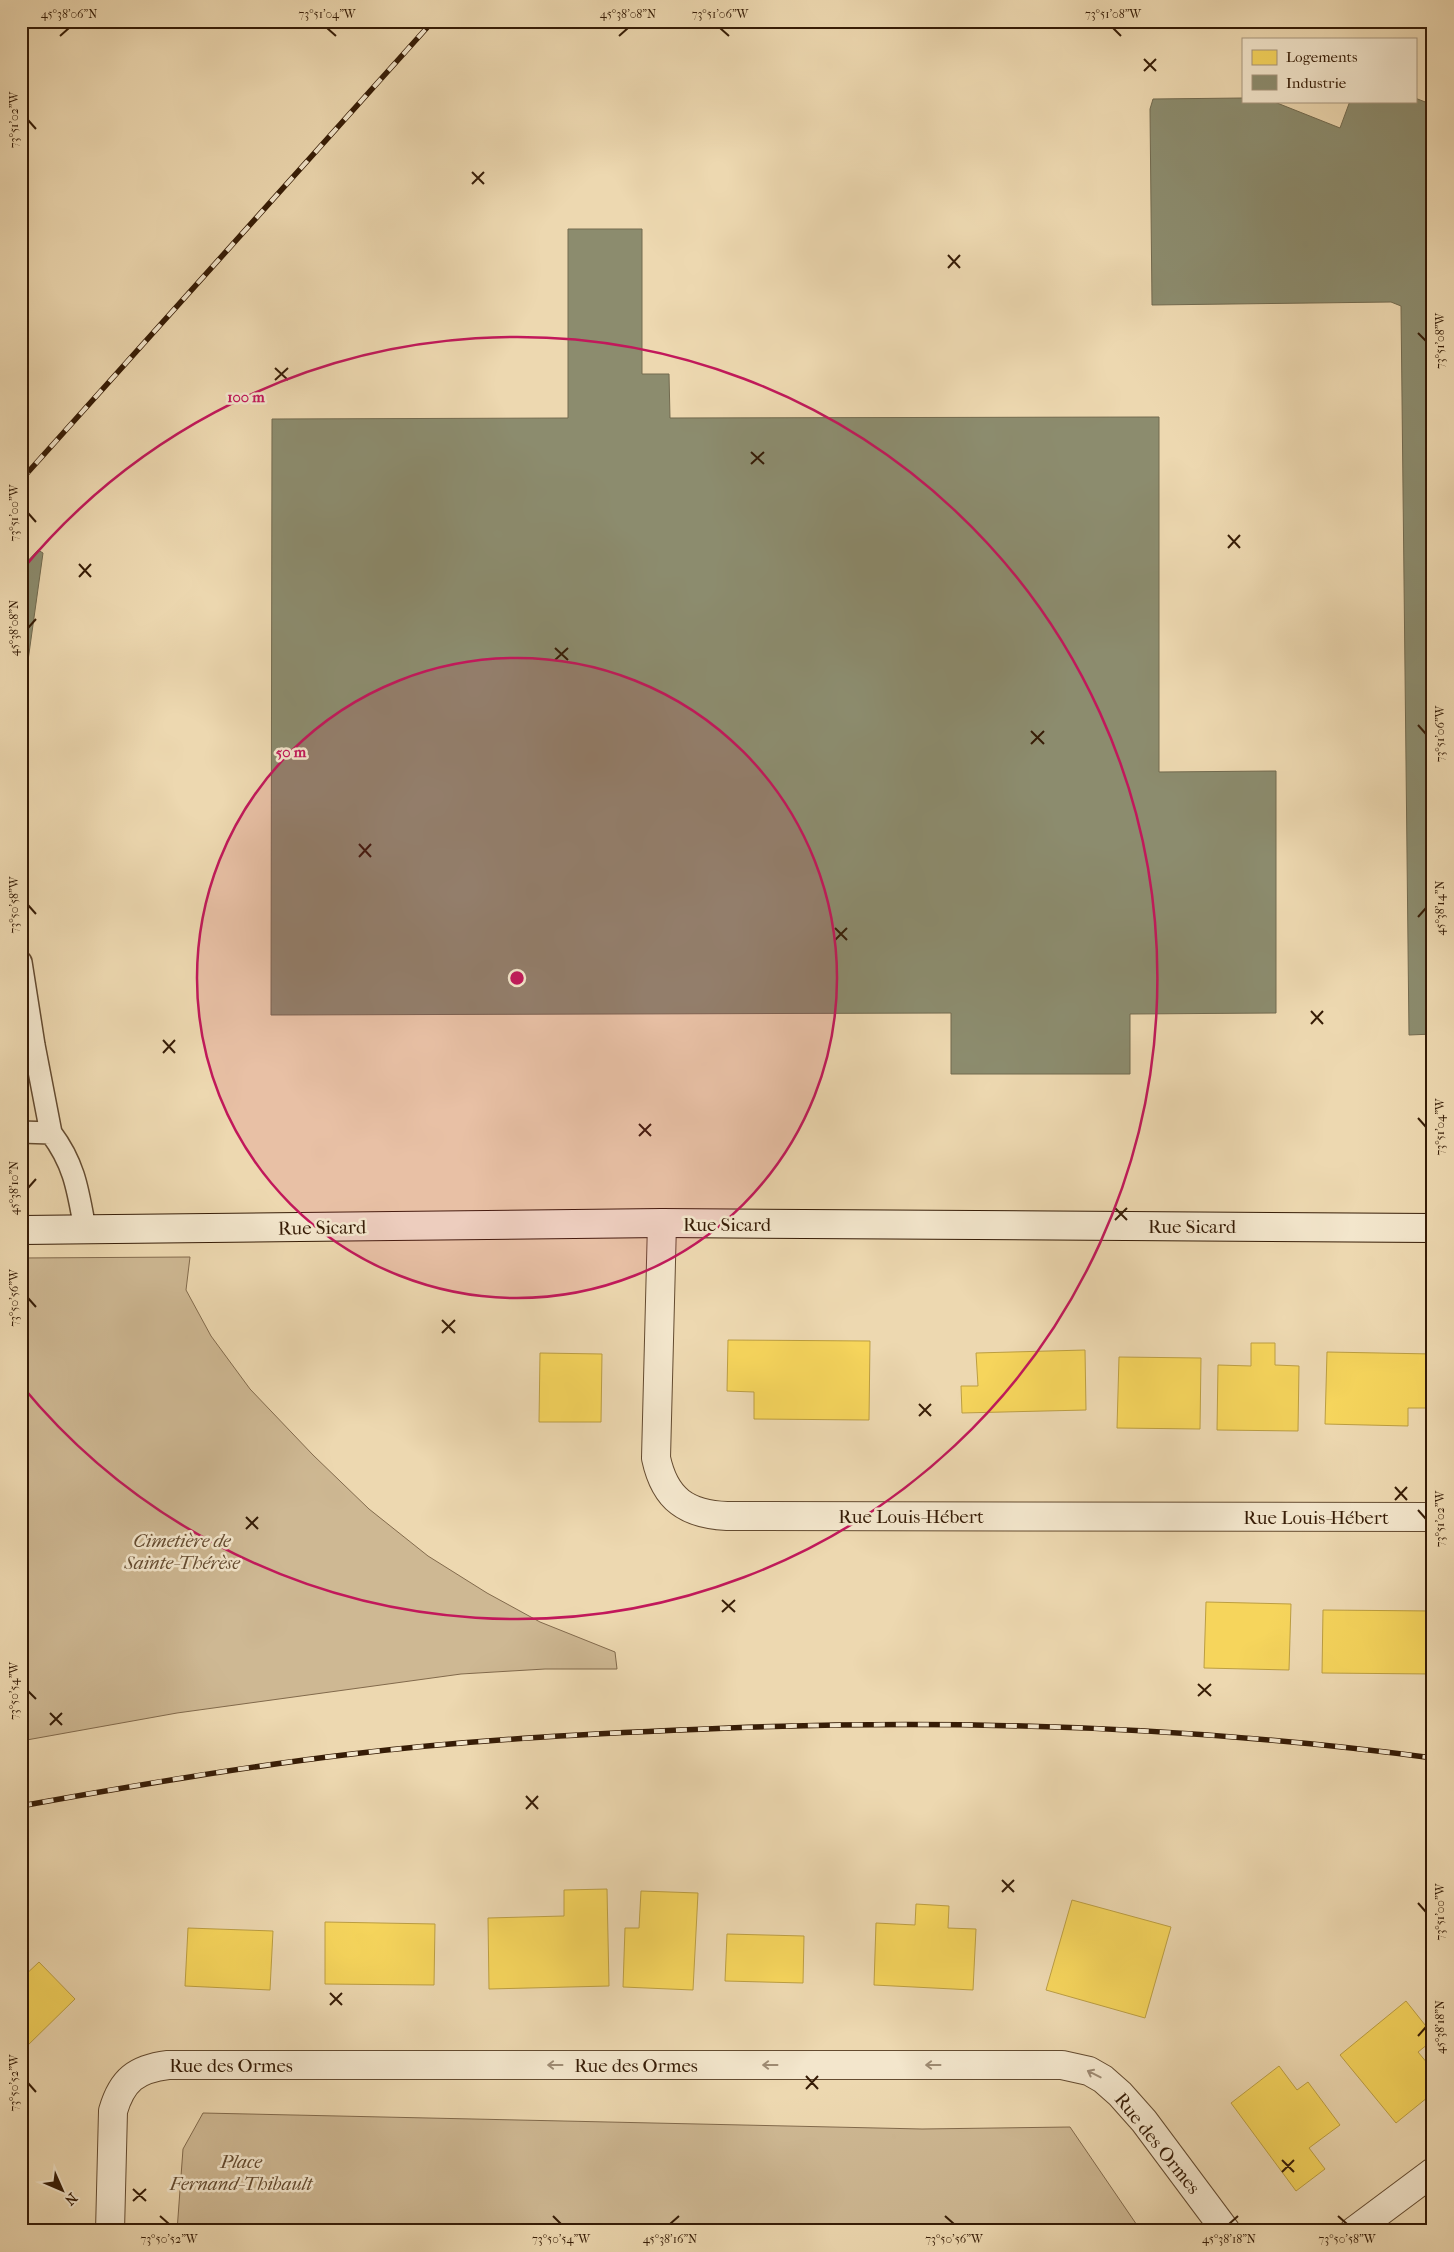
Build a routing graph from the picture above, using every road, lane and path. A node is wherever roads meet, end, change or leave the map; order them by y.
1 (21, 962) edge
2 (21, 1132) edge
3 (51, 1133) junction
4 (662, 1223) junction
5 (1433, 1228) edge
6 (85, 1229) junction
7 (21, 1230) edge
8 (1433, 1517) edge
9 (1433, 2172) edge
10 (110, 2231) edge
11 (1226, 2231) edge
12 (1354, 2231) edge

1 - 3 lane
2 - 3 lane
3 - 6 lane
4 - 5 street, Rue Sicard
4 - 6 street, Rue Sicard
4 - 8 street, Rue Louis-Hébert
6 - 7 street, Rue Sicard
9 - 12 street
11 -> 10 street, Rue des Ormes

